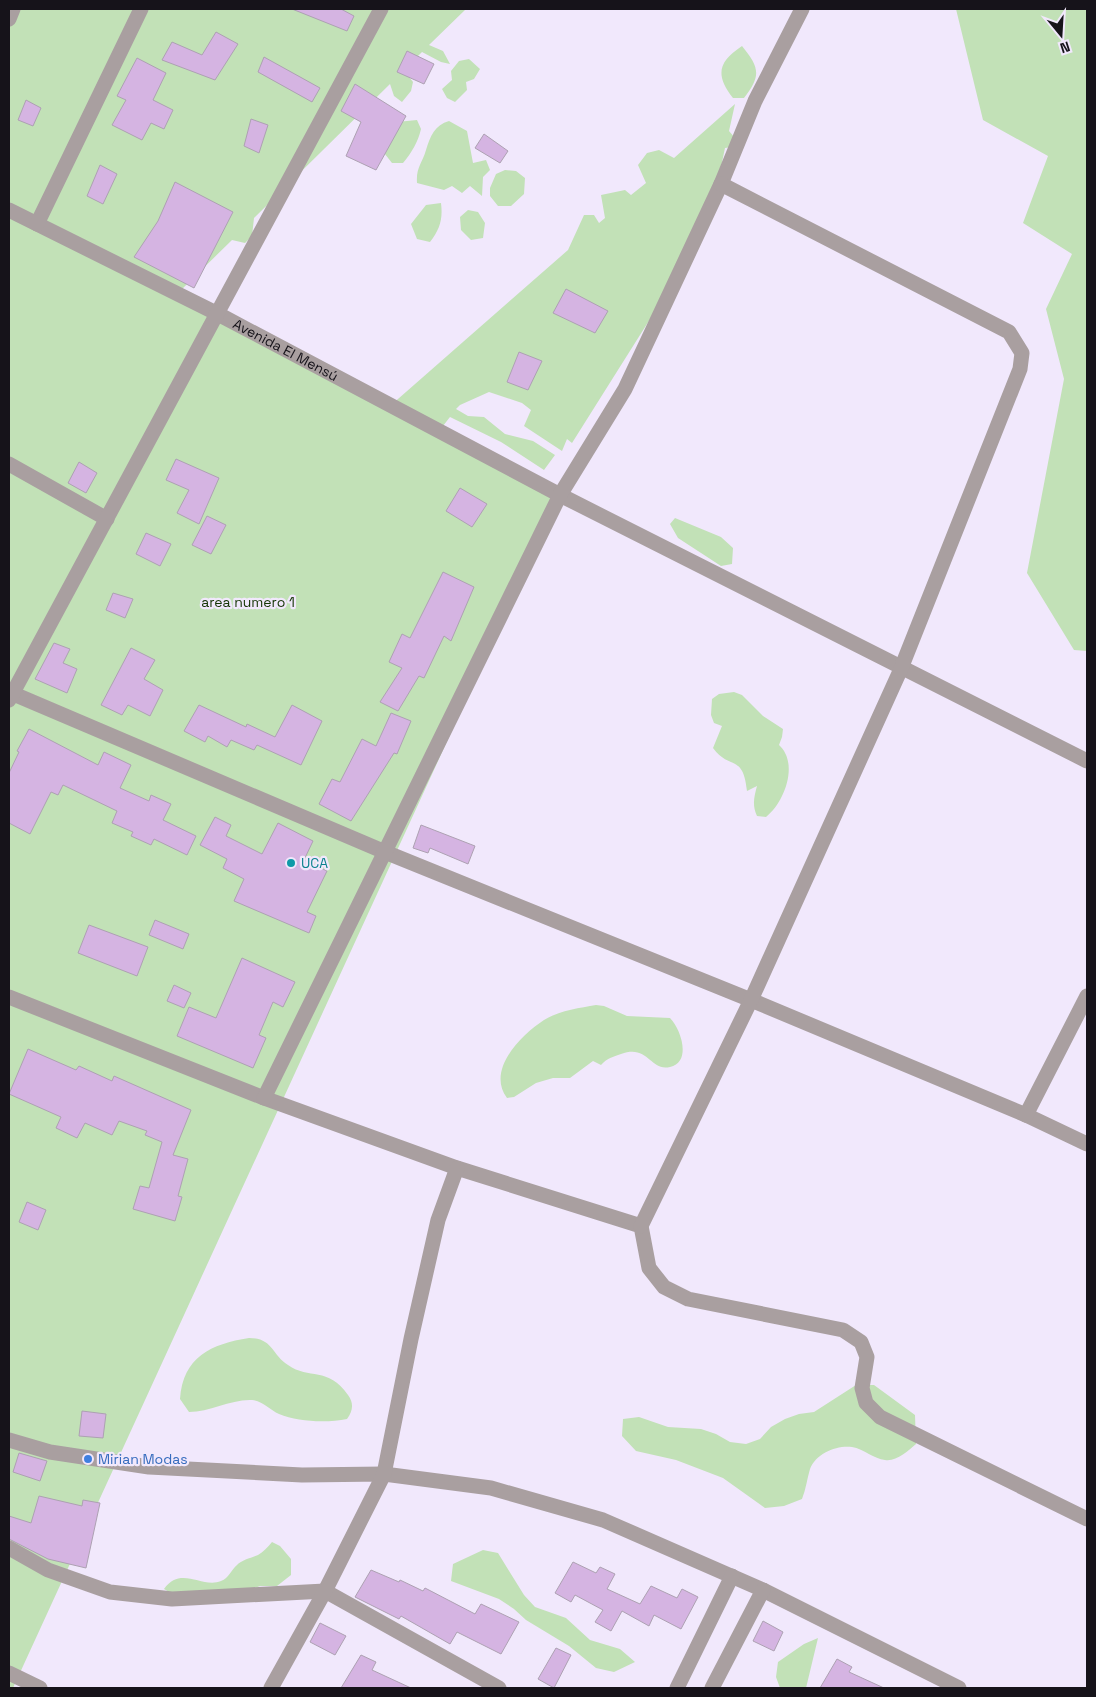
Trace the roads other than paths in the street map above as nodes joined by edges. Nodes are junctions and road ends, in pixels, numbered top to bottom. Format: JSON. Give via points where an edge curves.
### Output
{"nodes":[{"id":1,"x":14,"y":9,"type":"edge"},
{"id":2,"x":141,"y":9,"type":"edge"},
{"id":3,"x":381,"y":9,"type":"edge"},
{"id":4,"x":802,"y":9,"type":"edge"},
{"id":5,"x":9,"y":19,"type":"edge"},
{"id":6,"x":721,"y":184,"type":"junction"},
{"id":7,"x":9,"y":210,"type":"edge"},
{"id":8,"x":37,"y":224,"type":"junction"},
{"id":9,"x":218,"y":314,"type":"junction"},
{"id":10,"x":9,"y":464,"type":"edge"},
{"id":11,"x":560,"y":495,"type":"junction"},
{"id":12,"x":107,"y":519,"type":"junction"},
{"id":13,"x":902,"y":667,"type":"junction"},
{"id":14,"x":10,"y":695,"type":"edge"},
{"id":15,"x":1087,"y":761,"type":"edge"},
{"id":16,"x":385,"y":852,"type":"junction"},
{"id":17,"x":1087,"y":996,"type":"edge"},
{"id":18,"x":9,"y":997,"type":"edge"},
{"id":19,"x":751,"y":1000,"type":"junction"},
{"id":20,"x":264,"y":1098,"type":"junction"},
{"id":21,"x":1026,"y":1115,"type":"junction"},
{"id":22,"x":1087,"y":1144,"type":"edge"},
{"id":23,"x":458,"y":1168,"type":"junction"},
{"id":24,"x":641,"y":1226,"type":"junction"},
{"id":25,"x":9,"y":1440,"type":"edge"},
{"id":26,"x":384,"y":1474,"type":"junction"},
{"id":27,"x":1087,"y":1519,"type":"edge"},
{"id":28,"x":9,"y":1548,"type":"edge"},
{"id":29,"x":732,"y":1576,"type":"junction"},
{"id":30,"x":763,"y":1590,"type":"junction"},
{"id":31,"x":324,"y":1591,"type":"junction"},
{"id":32,"x":9,"y":1673,"type":"edge"},
{"id":33,"x":40,"y":1688,"type":"edge"},
{"id":34,"x":271,"y":1688,"type":"edge"},
{"id":35,"x":499,"y":1688,"type":"edge"},
{"id":36,"x":677,"y":1688,"type":"edge"},
{"id":37,"x":712,"y":1688,"type":"edge"},
{"id":38,"x":959,"y":1688,"type":"edge"}],
"edges":[{"from":1,"to":5,"type":"street"},
{"from":2,"to":8,"type":"street"},
{"from":3,"to":9,"type":"street"},
{"from":4,"to":6,"type":"street","via":[[755,101]]},
{"from":6,"to":11,"type":"street","via":[[625,389]]},
{"from":6,"to":13,"type":"street","via":[[1009,332],[1022,353],[1020,369]]},
{"from":7,"to":8,"type":"street","name":"Avenida El Mensú"},
{"from":8,"to":9,"type":"street","name":"Avenida El Mensú"},
{"from":9,"to":11,"type":"street","name":"Avenida El Mensú"},
{"from":9,"to":12,"type":"street"},
{"from":10,"to":12,"type":"street"},
{"from":11,"to":13,"type":"street","name":"Avenida El Mensú"},
{"from":11,"to":16,"type":"street"},
{"from":12,"to":14,"type":"street"},
{"from":13,"to":15,"type":"street","name":"Avenida El Mensú"},
{"from":13,"to":19,"type":"street"},
{"from":14,"to":16,"type":"street"},
{"from":16,"to":19,"type":"street"},
{"from":16,"to":20,"type":"street"},
{"from":17,"to":21,"type":"street"},
{"from":18,"to":20,"type":"street"},
{"from":19,"to":21,"type":"street"},
{"from":19,"to":24,"type":"street"},
{"from":20,"to":23,"type":"street"},
{"from":21,"to":22,"type":"street"},
{"from":23,"to":24,"type":"street"},
{"from":23,"to":26,"type":"street","via":[[438,1220]]},
{"from":24,"to":27,"type":"street","via":[[649,1268],[664,1287],[688,1300],[843,1330],[861,1342],[867,1356],[862,1388],[866,1403],[880,1417]]},
{"from":25,"to":26,"type":"street","via":[[50,1452],[149,1467],[302,1475]]},
{"from":26,"to":29,"type":"street","via":[[491,1488],[603,1520]]},
{"from":26,"to":31,"type":"street"},
{"from":28,"to":31,"type":"street","via":[[48,1570],[110,1592],[172,1598]]},
{"from":29,"to":30,"type":"street"},
{"from":29,"to":36,"type":"street"},
{"from":30,"to":37,"type":"street"},
{"from":30,"to":38,"type":"street"},
{"from":31,"to":34,"type":"street"},
{"from":31,"to":35,"type":"street"},
{"from":32,"to":33,"type":"street"}]}
